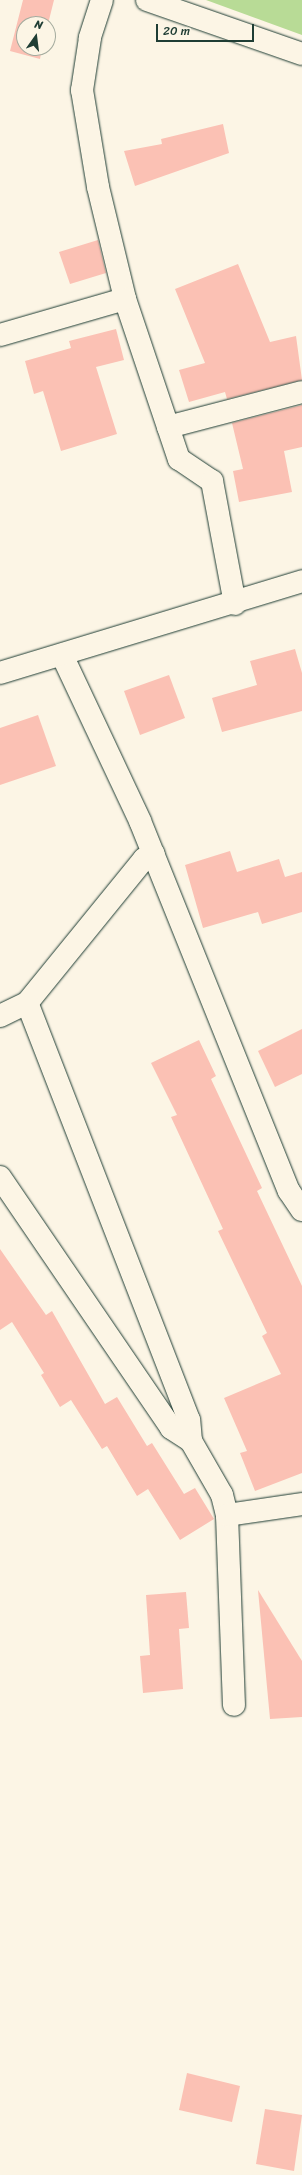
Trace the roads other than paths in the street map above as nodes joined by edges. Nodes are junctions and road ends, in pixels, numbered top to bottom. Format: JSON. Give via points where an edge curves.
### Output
{"nodes":[{"id":1,"x":102,"y":0,"type":"edge"},
{"id":2,"x":147,"y":0,"type":"edge"},
{"id":3,"x":302,"y":54,"type":"edge"},
{"id":4,"x":125,"y":299,"type":"junction"},
{"id":5,"x":0,"y":335,"type":"edge"},
{"id":6,"x":302,"y":392,"type":"edge"},
{"id":7,"x":168,"y":427,"type":"junction"},
{"id":8,"x":302,"y":581,"type":"edge"},
{"id":9,"x":235,"y":604,"type":"junction"},
{"id":10,"x":62,"y":655,"type":"junction"},
{"id":11,"x":0,"y":673,"type":"edge"},
{"id":12,"x":154,"y":854,"type":"junction"},
{"id":13,"x":27,"y":1003,"type":"junction"},
{"id":14,"x":0,"y":1016,"type":"edge"},
{"id":15,"x":0,"y":1177,"type":"edge"},
{"id":16,"x":302,"y":1210,"type":"edge"},
{"id":17,"x":191,"y":1442,"type":"junction"},
{"id":18,"x":302,"y":1504,"type":"edge"},
{"id":19,"x":227,"y":1515,"type":"junction"},
{"id":20,"x":234,"y":1705,"type":"dead end"}],
"edges":[{"from":1,"to":4,"type":"street","via":[[90,38],[82,90],[98,187]]},
{"from":2,"to":3,"type":"street"},
{"from":4,"to":5,"type":"street"},
{"from":4,"to":7,"type":"street"},
{"from":6,"to":7,"type":"street"},
{"from":7,"to":9,"type":"street","via":[[179,459],[212,481]]},
{"from":8,"to":9,"type":"street"},
{"from":9,"to":10,"type":"street"},
{"from":10,"to":11,"type":"street"},
{"from":10,"to":12,"type":"street"},
{"from":12,"to":13,"type":"street","via":[[144,859]]},
{"from":12,"to":16,"type":"street","via":[[289,1191]]},
{"from":13,"to":14,"type":"street"},
{"from":13,"to":17,"type":"street","via":[[190,1420]]},
{"from":15,"to":17,"type":"street","via":[[171,1428]]},
{"from":17,"to":19,"type":"street","via":[[222,1496]]},
{"from":18,"to":19,"type":"street"},
{"from":19,"to":20,"type":"street"}]}
